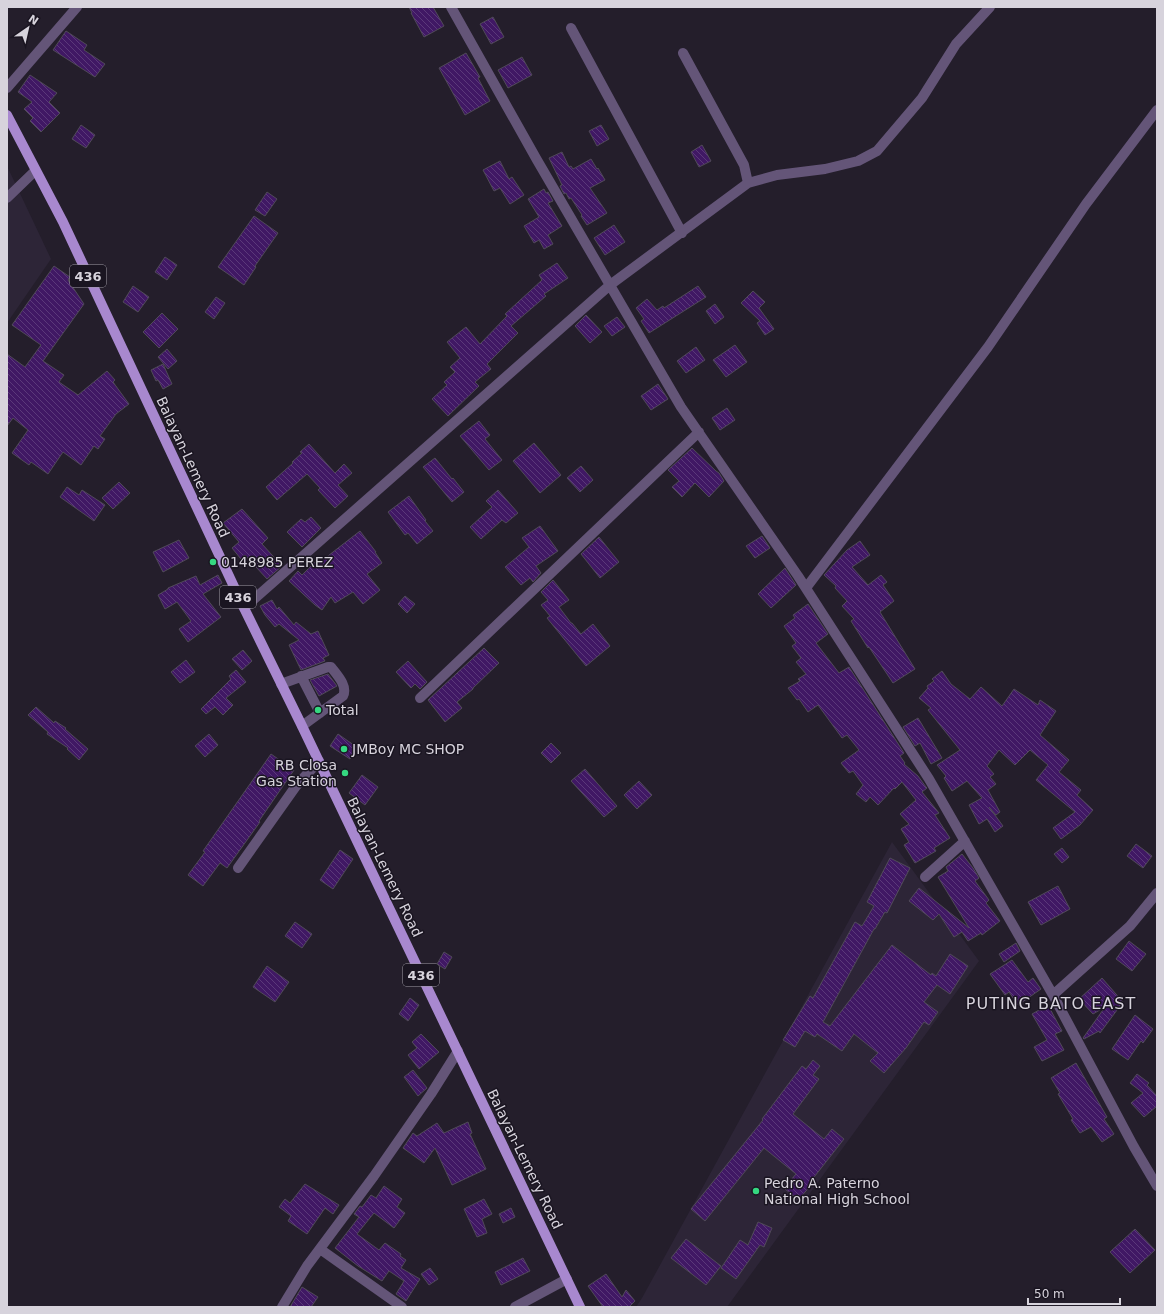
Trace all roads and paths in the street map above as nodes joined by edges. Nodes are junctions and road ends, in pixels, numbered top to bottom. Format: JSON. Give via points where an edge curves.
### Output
{"nodes":[{"id":1,"x":77,"y":7,"type":"edge"},
{"id":2,"x":451,"y":7,"type":"edge"},
{"id":3,"x":990,"y":7,"type":"edge"},
{"id":4,"x":571,"y":28,"type":"dead end"},
{"id":5,"x":683,"y":54,"type":"dead end"},
{"id":6,"x":7,"y":88,"type":"edge"},
{"id":7,"x":1157,"y":110,"type":"edge"},
{"id":8,"x":7,"y":115,"type":"edge"},
{"id":9,"x":35,"y":171,"type":"junction"},
{"id":10,"x":748,"y":183,"type":"junction"},
{"id":11,"x":7,"y":198,"type":"edge"},
{"id":12,"x":682,"y":233,"type":"junction"},
{"id":13,"x":610,"y":285,"type":"junction"},
{"id":14,"x":699,"y":432,"type":"junction"},
{"id":15,"x":806,"y":588,"type":"junction"},
{"id":16,"x":244,"y":608,"type":"junction"},
{"id":17,"x":301,"y":676,"type":"junction"},
{"id":18,"x":282,"y":684,"type":"junction"},
{"id":19,"x":420,"y":698,"type":"dead end"},
{"id":20,"x":320,"y":713,"type":"junction"},
{"id":21,"x":302,"y":726,"type":"junction"},
{"id":22,"x":319,"y":761,"type":"junction"},
{"id":23,"x":965,"y":841,"type":"junction"},
{"id":24,"x":238,"y":868,"type":"dead end"},
{"id":25,"x":925,"y":877,"type":"dead end"},
{"id":26,"x":1157,"y":893,"type":"edge"},
{"id":27,"x":1053,"y":995,"type":"junction"},
{"id":28,"x":458,"y":1051,"type":"junction"},
{"id":29,"x":1157,"y":1186,"type":"edge"},
{"id":30,"x":320,"y":1249,"type":"junction"},
{"id":31,"x":566,"y":1279,"type":"junction"},
{"id":32,"x":282,"y":1307,"type":"edge"},
{"id":33,"x":402,"y":1307,"type":"edge"},
{"id":34,"x":515,"y":1307,"type":"edge"},
{"id":35,"x":580,"y":1307,"type":"edge"}],
"edges":[{"from":1,"to":6,"type":"street"},
{"from":2,"to":13,"type":"street"},
{"from":3,"to":10,"type":"street","via":[[956,44],[922,98],[877,151],[858,161],[825,169],[777,175]]},
{"from":4,"to":12,"type":"street"},
{"from":5,"to":10,"type":"street","via":[[744,165]]},
{"from":7,"to":15,"type":"street","via":[[1086,204],[988,347]]},
{"from":8,"to":9,"type":"main road","name":"Balayan-Lemery Road","number":"436"},
{"from":9,"to":11,"type":"street"},
{"from":9,"to":16,"type":"main road","name":"Balayan-Lemery Road","number":"436","via":[[63,222]]},
{"from":10,"to":12,"type":"street"},
{"from":12,"to":13,"type":"street"},
{"from":13,"to":14,"type":"street"},
{"from":13,"to":16,"type":"street"},
{"from":14,"to":15,"type":"street"},
{"from":14,"to":19,"type":"street"},
{"from":15,"to":23,"type":"street","via":[[929,779]]},
{"from":16,"to":18,"type":"main road","name":"Balayan-Lemery Road","number":"436"},
{"from":17,"to":18,"type":"street"},
{"from":17,"to":20,"type":"street"},
{"from":17,"to":20,"type":"street","via":[[331,667],[344,686],[343,696]]},
{"from":18,"to":21,"type":"main road","name":"Balayan-Lemery Road","number":"436"},
{"from":20,"to":21,"type":"street"},
{"from":21,"to":22,"type":"main road","name":"Balayan-Lemery Road","number":"436"},
{"from":22,"to":24,"type":"street","via":[[296,786]]},
{"from":22,"to":28,"type":"main road","name":"Balayan-Lemery Road","number":"436"},
{"from":23,"to":25,"type":"street"},
{"from":23,"to":27,"type":"street"},
{"from":26,"to":27,"type":"street","via":[[1130,926]]},
{"from":27,"to":29,"type":"street"},
{"from":28,"to":30,"type":"street","via":[[374,1176]]},
{"from":28,"to":31,"type":"main road","name":"Balayan-Lemery Road","number":"436"},
{"from":30,"to":32,"type":"street"},
{"from":30,"to":33,"type":"street"},
{"from":31,"to":34,"type":"street"},
{"from":31,"to":35,"type":"main road","name":"Balayan-Lemery Road","number":"436"}]}
